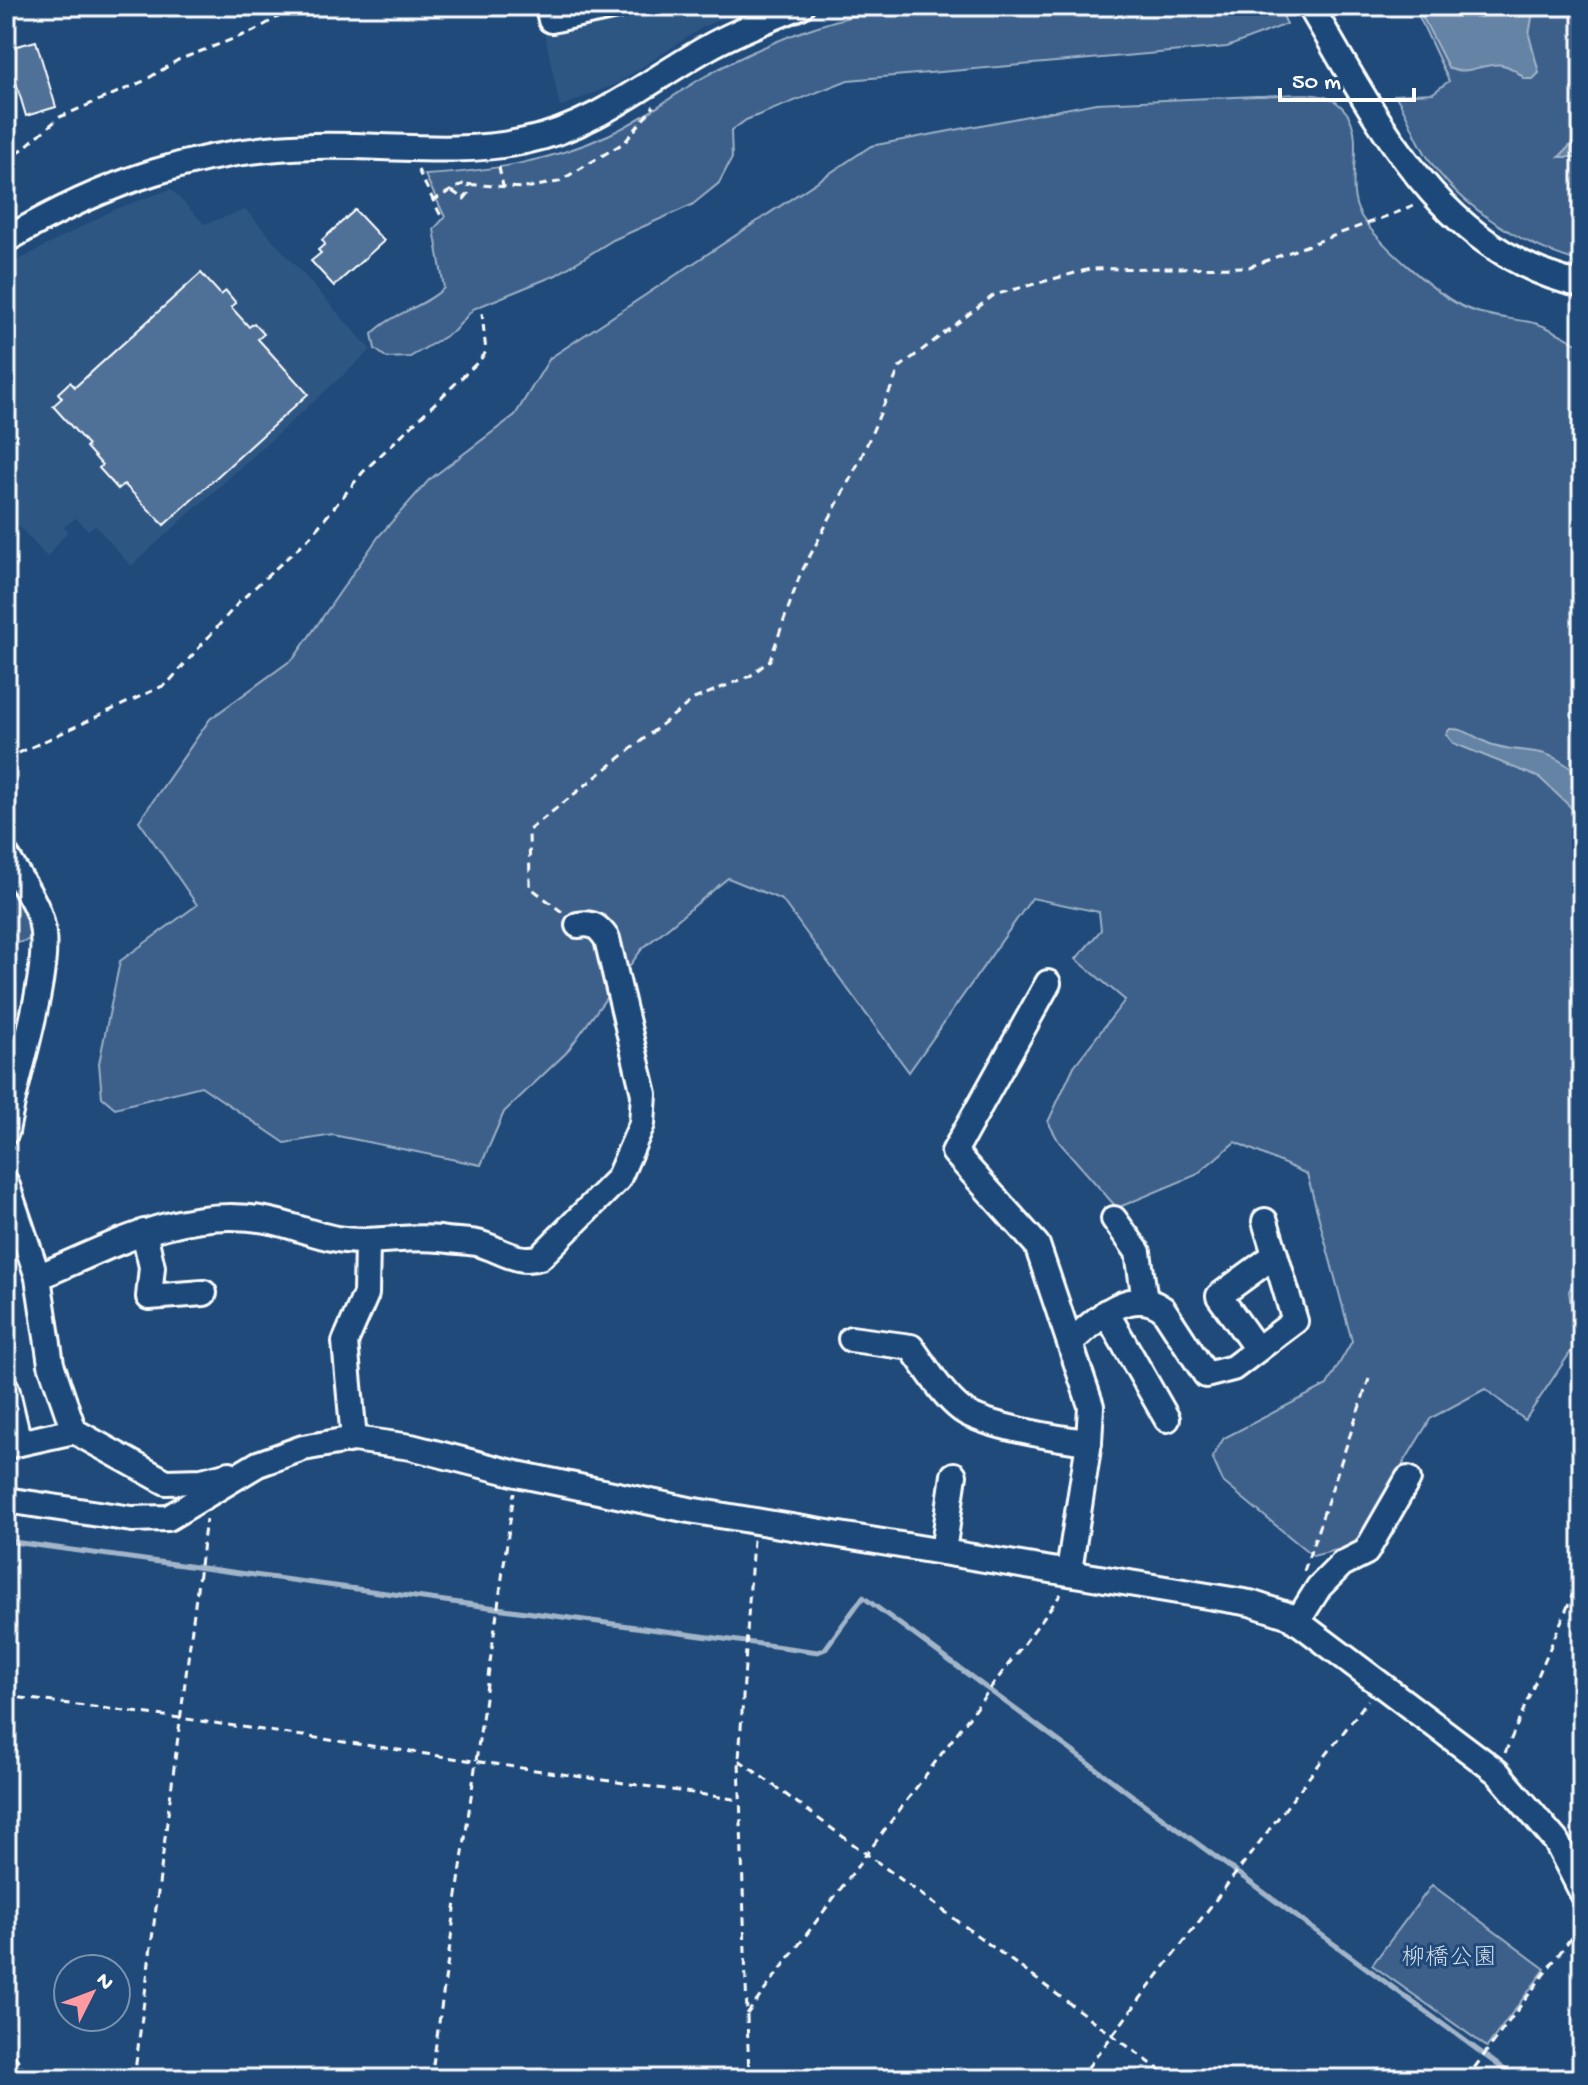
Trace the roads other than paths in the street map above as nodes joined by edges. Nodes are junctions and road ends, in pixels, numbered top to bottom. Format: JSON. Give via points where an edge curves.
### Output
{"nodes":[{"id":1,"x":548,"y":6,"type":"edge"},
{"id":2,"x":616,"y":6,"type":"edge"},
{"id":3,"x":801,"y":6,"type":"edge"},
{"id":4,"x":1310,"y":6,"type":"edge"},
{"id":5,"x":6,"y":240,"type":"edge"},
{"id":6,"x":1582,"y":285,"type":"edge"},
{"id":7,"x":6,"y":855,"type":"edge"},
{"id":8,"x":578,"y":925,"type":"road end"},
{"id":9,"x":1048,"y":983,"type":"dead end"},
{"id":10,"x":6,"y":1132,"type":"edge"},
{"id":11,"x":6,"y":1183,"type":"edge"},
{"id":12,"x":1114,"y":1219,"type":"dead end"},
{"id":13,"x":1265,"y":1221,"type":"dead end"},
{"id":14,"x":144,"y":1232,"type":"junction"},
{"id":15,"x":367,"y":1242,"type":"junction"},
{"id":16,"x":1275,"y":1255,"type":"junction"},
{"id":17,"x":38,"y":1277,"type":"junction"},
{"id":18,"x":204,"y":1293,"type":"dead end"},
{"id":19,"x":1145,"y":1301,"type":"junction"},
{"id":20,"x":1106,"y":1312,"type":"junction"},
{"id":21,"x":851,"y":1339,"type":"dead end"},
{"id":22,"x":1072,"y":1341,"type":"junction"},
{"id":23,"x":1257,"y":1349,"type":"junction"},
{"id":24,"x":6,"y":1388,"type":"edge"},
{"id":25,"x":1167,"y":1419,"type":"dead end"},
{"id":26,"x":74,"y":1431,"type":"junction"},
{"id":27,"x":354,"y":1439,"type":"junction"},
{"id":28,"x":1089,"y":1442,"type":"junction"},
{"id":29,"x":13,"y":1444,"type":"edge"},
{"id":30,"x":248,"y":1470,"type":"junction"},
{"id":31,"x":954,"y":1475,"type":"dead end"},
{"id":32,"x":1408,"y":1479,"type":"dead end"},
{"id":33,"x":6,"y":1500,"type":"edge"},
{"id":34,"x":943,"y":1552,"type":"junction"},
{"id":35,"x":1073,"y":1572,"type":"junction"},
{"id":36,"x":1297,"y":1622,"type":"junction"},
{"id":37,"x":1582,"y":1892,"type":"edge"}],
"edges":[{"from":1,"to":2,"type":"street","via":[[551,20]]},
{"from":3,"to":5,"type":"street","via":[[707,48],[598,114],[527,141],[453,150],[315,146],[243,151],[175,164],[99,189]]},
{"from":4,"to":6,"type":"street","via":[[1396,150],[1443,208],[1500,251]]},
{"from":7,"to":10,"type":"street","via":[[44,934]]},
{"from":8,"to":15,"type":"street","via":[[599,927],[607,939],[644,1094],[642,1124],[618,1179],[530,1261],[478,1244],[415,1236]]},
{"from":9,"to":22,"type":"street","via":[[954,1152],[1037,1245]]},
{"from":11,"to":17,"type":"street"},
{"from":12,"to":19,"type":"street","via":[[1138,1252]]},
{"from":13,"to":16,"type":"street"},
{"from":14,"to":15,"type":"street","via":[[179,1221],[227,1216]]},
{"from":14,"to":17,"type":"street"},
{"from":14,"to":18,"type":"street","via":[[152,1267],[149,1297]]},
{"from":15,"to":27,"type":"street","via":[[366,1294],[345,1342]]},
{"from":16,"to":23,"type":"street","via":[[1295,1321]]},
{"from":16,"to":23,"type":"street","via":[[1219,1296]]},
{"from":17,"to":26,"type":"street","via":[[51,1364]]},
{"from":19,"to":20,"type":"street"},
{"from":19,"to":23,"type":"street","via":[[1163,1309],[1206,1375],[1233,1368]]},
{"from":20,"to":22,"type":"street"},
{"from":20,"to":25,"type":"street"},
{"from":21,"to":28,"type":"street","via":[[911,1347],[959,1408],[973,1417],[1041,1436]]},
{"from":22,"to":28,"type":"street","via":[[1091,1406]]},
{"from":24,"to":29,"type":"street"},
{"from":26,"to":29,"type":"street"},
{"from":26,"to":30,"type":"street","via":[[166,1482],[202,1481]]},
{"from":27,"to":30,"type":"street","via":[[303,1448]]},
{"from":27,"to":34,"type":"street","via":[[754,1521]]},
{"from":28,"to":35,"type":"street"},
{"from":30,"to":33,"type":"street","via":[[168,1518]]},
{"from":31,"to":34,"type":"street"},
{"from":32,"to":36,"type":"street","via":[[1366,1552],[1342,1564],[1319,1587]]},
{"from":34,"to":35,"type":"street"},
{"from":35,"to":36,"type":"street","via":[[1250,1603]]},
{"from":36,"to":37,"type":"street","via":[[1497,1772],[1556,1841]]}]}
